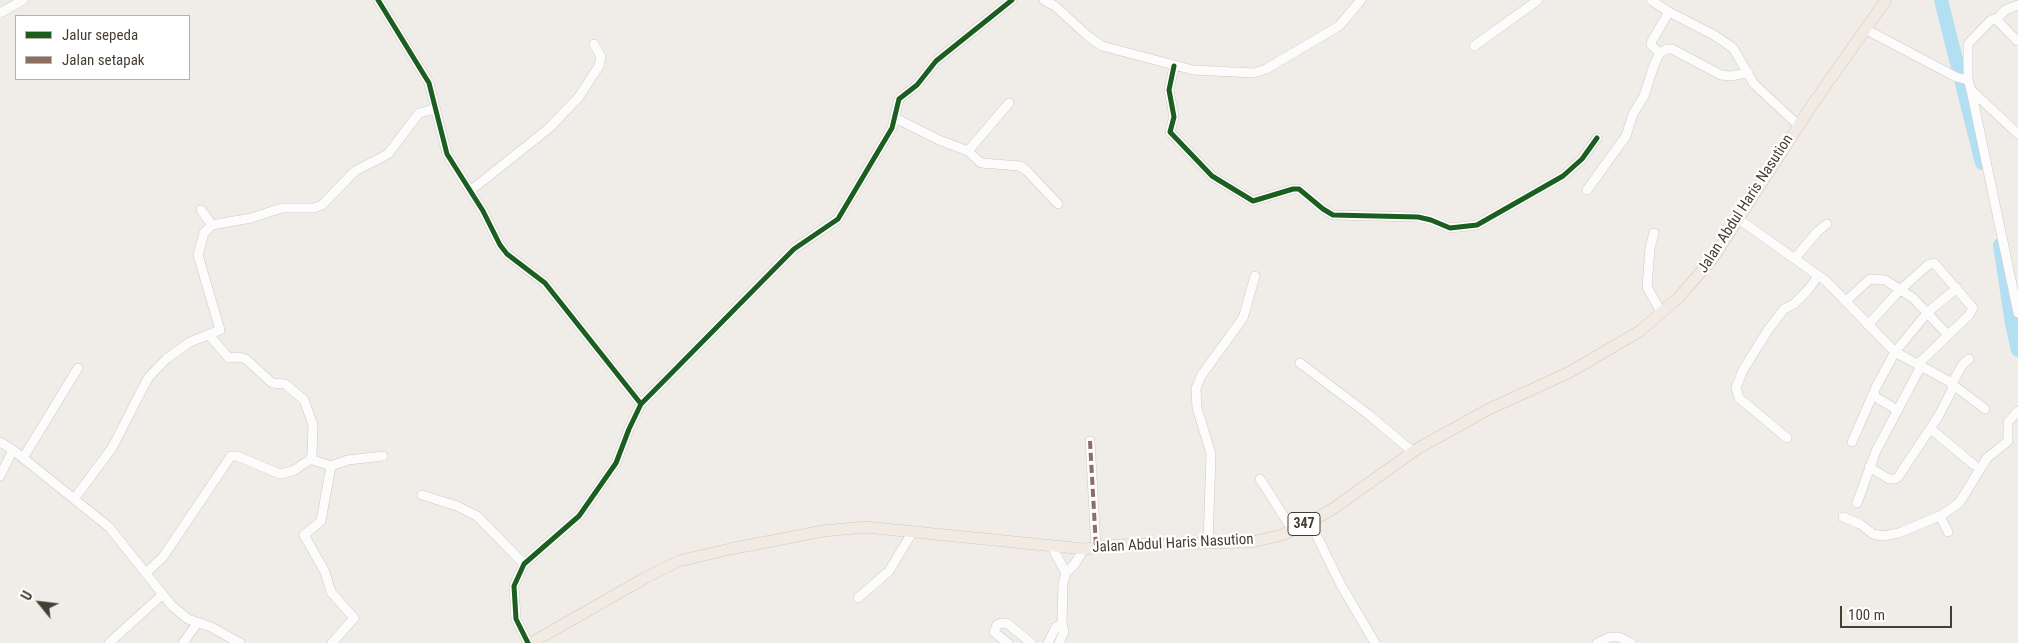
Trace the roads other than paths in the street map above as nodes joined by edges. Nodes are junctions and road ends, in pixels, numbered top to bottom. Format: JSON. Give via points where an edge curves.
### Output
{"nodes":[{"id":1,"x":23,"y":0,"type":"edge"},
{"id":2,"x":378,"y":0,"type":"edge"},
{"id":3,"x":1012,"y":0,"type":"edge"},
{"id":4,"x":1044,"y":0,"type":"edge"},
{"id":5,"x":1361,"y":0,"type":"edge"},
{"id":6,"x":1538,"y":0,"type":"edge"},
{"id":7,"x":1651,"y":0,"type":"edge"},
{"id":8,"x":1886,"y":0,"type":"edge"},
{"id":9,"x":2018,"y":4,"type":"edge"},
{"id":10,"x":1668,"y":12,"type":"junction"},
{"id":11,"x":0,"y":13,"type":"edge"},
{"id":12,"x":1996,"y":20,"type":"junction"},
{"id":13,"x":1865,"y":29,"type":"junction"},
{"id":14,"x":2017,"y":41,"type":"edge"},
{"id":15,"x":594,"y":44,"type":"dead end"},
{"id":16,"x":1474,"y":46,"type":"dead end"},
{"id":17,"x":1660,"y":53,"type":"junction"},
{"id":18,"x":1174,"y":66,"type":"junction"},
{"id":19,"x":1748,"y":73,"type":"junction"},
{"id":20,"x":1963,"y":78,"type":"junction"},
{"id":21,"x":1971,"y":90,"type":"junction"},
{"id":22,"x":1009,"y":103,"type":"dead end"},
{"id":23,"x":435,"y":109,"type":"junction"},
{"id":24,"x":895,"y":118,"type":"junction"},
{"id":25,"x":1798,"y":126,"type":"junction"},
{"id":26,"x":2018,"y":134,"type":"edge"},
{"id":27,"x":1597,"y":138,"type":"dead end"},
{"id":28,"x":968,"y":151,"type":"junction"},
{"id":29,"x":1587,"y":190,"type":"dead end"},
{"id":30,"x":470,"y":191,"type":"junction"},
{"id":31,"x":1058,"y":204,"type":"dead end"},
{"id":32,"x":202,"y":210,"type":"dead end"},
{"id":33,"x":1738,"y":218,"type":"junction"},
{"id":34,"x":1827,"y":224,"type":"dead end"},
{"id":35,"x":212,"y":225,"type":"junction"},
{"id":36,"x":1654,"y":233,"type":"dead end"},
{"id":37,"x":1795,"y":258,"type":"junction"},
{"id":38,"x":1255,"y":276,"type":"dead end"},
{"id":39,"x":1818,"y":276,"type":"junction"},
{"id":40,"x":1956,"y":288,"type":"junction"},
{"id":41,"x":1900,"y":290,"type":"junction"},
{"id":42,"x":1846,"y":301,"type":"junction"},
{"id":43,"x":1661,"y":312,"type":"junction"},
{"id":44,"x":1928,"y":312,"type":"junction"},
{"id":45,"x":2018,"y":313,"type":"edge"},
{"id":46,"x":1868,"y":325,"type":"junction"},
{"id":47,"x":208,"y":335,"type":"junction"},
{"id":48,"x":1948,"y":335,"type":"junction"},
{"id":49,"x":1895,"y":352,"type":"junction"},
{"id":50,"x":1969,"y":359,"type":"dead end"},
{"id":51,"x":1300,"y":363,"type":"dead end"},
{"id":52,"x":1920,"y":365,"type":"junction"},
{"id":53,"x":78,"y":368,"type":"dead end"},
{"id":54,"x":1952,"y":384,"type":"junction"},
{"id":55,"x":1874,"y":394,"type":"junction"},
{"id":56,"x":641,"y":404,"type":"junction"},
{"id":57,"x":1985,"y":409,"type":"dead end"},
{"id":58,"x":1897,"y":410,"type":"junction"},
{"id":59,"x":2018,"y":411,"type":"edge"},
{"id":60,"x":1931,"y":429,"type":"junction"},
{"id":61,"x":1787,"y":438,"type":"dead end"},
{"id":62,"x":1090,"y":441,"type":"dead end"},
{"id":63,"x":0,"y":442,"type":"edge"},
{"id":64,"x":1852,"y":442,"type":"dead end"},
{"id":65,"x":14,"y":450,"type":"junction"},
{"id":66,"x":1413,"y":452,"type":"junction"},
{"id":67,"x":384,"y":456,"type":"dead end"},
{"id":68,"x":23,"y":458,"type":"junction"},
{"id":69,"x":310,"y":459,"type":"junction"},
{"id":70,"x":1974,"y":465,"type":"dead end"},
{"id":71,"x":331,"y":466,"type":"junction"},
{"id":72,"x":1869,"y":467,"type":"junction"},
{"id":73,"x":0,"y":476,"type":"edge"},
{"id":74,"x":1260,"y":479,"type":"dead end"},
{"id":75,"x":422,"y":495,"type":"dead end"},
{"id":76,"x":74,"y":500,"type":"junction"},
{"id":77,"x":1857,"y":503,"type":"dead end"},
{"id":78,"x":1940,"y":516,"type":"junction"},
{"id":79,"x":1843,"y":517,"type":"dead end"},
{"id":80,"x":1310,"y":522,"type":"junction"},
{"id":81,"x":1292,"y":529,"type":"junction"},
{"id":82,"x":1948,"y":532,"type":"dead end"},
{"id":83,"x":912,"y":533,"type":"junction"},
{"id":84,"x":1208,"y":543,"type":"junction"},
{"id":85,"x":1052,"y":547,"type":"junction"},
{"id":86,"x":1096,"y":547,"type":"junction"},
{"id":87,"x":1084,"y":549,"type":"junction"},
{"id":88,"x":524,"y":564,"type":"junction"},
{"id":89,"x":146,"y":573,"type":"junction"},
{"id":90,"x":1066,"y":573,"type":"junction"},
{"id":91,"x":162,"y":595,"type":"junction"},
{"id":92,"x":858,"y":598,"type":"dead end"},
{"id":93,"x":198,"y":622,"type":"junction"},
{"id":94,"x":1062,"y":624,"type":"junction"},
{"id":95,"x":109,"y":643,"type":"edge"},
{"id":96,"x":183,"y":643,"type":"edge"},
{"id":97,"x":240,"y":643,"type":"edge"},
{"id":98,"x":332,"y":643,"type":"edge"},
{"id":99,"x":529,"y":643,"type":"edge"},
{"id":100,"x":1008,"y":643,"type":"edge"},
{"id":101,"x":1031,"y":643,"type":"edge"},
{"id":102,"x":1048,"y":643,"type":"edge"},
{"id":103,"x":1059,"y":643,"type":"edge"},
{"id":104,"x":1375,"y":643,"type":"edge"},
{"id":105,"x":1597,"y":643,"type":"edge"},
{"id":106,"x":1631,"y":643,"type":"edge"}],
"edges":[{"from":1,"to":11,"type":"street"},
{"from":2,"to":23,"type":"street","via":[[429,83]]},
{"from":3,"to":24,"type":"street","via":[[936,61],[917,85],[902,95]]},
{"from":4,"to":18,"type":"street","via":[[1098,44]]},
{"from":5,"to":18,"type":"street","via":[[1342,24],[1261,72],[1201,72]]},
{"from":6,"to":16,"type":"street"},
{"from":7,"to":10,"type":"street"},
{"from":8,"to":13,"type":"main road","name":"Jalan Abdul Haris Nasution","number":"347"},
{"from":9,"to":12,"type":"street","via":[[2005,10]]},
{"from":10,"to":17,"type":"street","via":[[1651,45]]},
{"from":10,"to":19,"type":"street","via":[[1734,48]]},
{"from":12,"to":14,"type":"street"},
{"from":12,"to":20,"type":"street","via":[[1990,21],[1968,44]]},
{"from":13,"to":20,"type":"street"},
{"from":13,"to":25,"type":"main road","name":"Jalan Abdul Haris Nasution","number":"347"},
{"from":15,"to":30,"type":"street","via":[[601,57],[599,66],[578,98],[548,129]]},
{"from":17,"to":19,"type":"street","via":[[1672,49],[1721,75]]},
{"from":17,"to":29,"type":"street","via":[[1626,136]]},
{"from":18,"to":27,"type":"street","via":[[1169,90],[1174,117],[1170,132],[1212,176],[1253,201],[1299,189],[1327,212],[1340,216],[1422,217],[1450,228],[1477,225],[1563,176],[1582,159]]},
{"from":19,"to":25,"type":"street","via":[[1754,84]]},
{"from":20,"to":21,"type":"street"},
{"from":21,"to":26,"type":"street"},
{"from":21,"to":45,"type":"street"},
{"from":22,"to":28,"type":"street"},
{"from":23,"to":30,"type":"street","via":[[447,154]]},
{"from":23,"to":35,"type":"street","via":[[419,114],[388,154],[355,171],[322,205],[282,208]]},
{"from":24,"to":28,"type":"street"},
{"from":24,"to":56,"type":"street","via":[[838,220],[794,249]]},
{"from":25,"to":33,"type":"main road","name":"Jalan Abdul Haris Nasution","number":"347"},
{"from":28,"to":31,"type":"street","via":[[980,164],[1016,165],[1027,171]]},
{"from":30,"to":56,"type":"street","via":[[503,249],[545,283]]},
{"from":32,"to":35,"type":"street"},
{"from":33,"to":37,"type":"street"},
{"from":33,"to":43,"type":"main road","name":"Jalan Abdul Haris Nasution","number":"347","via":[[1698,278]]},
{"from":34,"to":37,"type":"street"},
{"from":35,"to":47,"type":"street","via":[[204,233],[198,252],[220,327],[219,331]]},
{"from":36,"to":43,"type":"street","via":[[1647,287]]},
{"from":37,"to":39,"type":"street"},
{"from":38,"to":84,"type":"street","via":[[1243,318],[1201,376],[1196,389],[1197,408],[1211,454]]},
{"from":39,"to":42,"type":"street"},
{"from":39,"to":61,"type":"street","via":[[1808,290],[1784,309],[1768,330],[1736,388],[1739,398]]},
{"from":40,"to":41,"type":"street","via":[[1931,263]]},
{"from":40,"to":44,"type":"street"},
{"from":40,"to":48,"type":"street","via":[[1973,308]]},
{"from":41,"to":42,"type":"street","via":[[1885,280],[1874,278]]},
{"from":41,"to":44,"type":"street"},
{"from":41,"to":46,"type":"street"},
{"from":42,"to":46,"type":"street"},
{"from":43,"to":66,"type":"main road","name":"Jalan Abdul Haris Nasution","number":"347","via":[[1640,332],[1570,372],[1488,409]]},
{"from":44,"to":48,"type":"street"},
{"from":44,"to":49,"type":"street"},
{"from":46,"to":49,"type":"street"},
{"from":47,"to":69,"type":"street","via":[[229,358],[246,359],[272,383],[284,384],[304,400],[313,425]]},
{"from":47,"to":76,"type":"street","via":[[190,342],[166,359],[148,378],[112,448]]},
{"from":48,"to":52,"type":"street"},
{"from":49,"to":52,"type":"street"},
{"from":49,"to":55,"type":"street"},
{"from":50,"to":54,"type":"street"},
{"from":51,"to":66,"type":"street"},
{"from":52,"to":54,"type":"street"},
{"from":52,"to":58,"type":"street"},
{"from":53,"to":68,"type":"street"},
{"from":54,"to":57,"type":"street"},
{"from":54,"to":60,"type":"street","via":[[1952,390]]},
{"from":55,"to":58,"type":"street"},
{"from":55,"to":64,"type":"street"},
{"from":56,"to":88,"type":"street","via":[[616,463],[579,516]]},
{"from":58,"to":72,"type":"street"},
{"from":59,"to":78,"type":"street","via":[[2008,422],[2007,443],[1987,458],[1959,503]]},
{"from":60,"to":70,"type":"street"},
{"from":60,"to":72,"type":"street","via":[[1895,480]]},
{"from":62,"to":86,"type":"street"},
{"from":63,"to":65,"type":"street"},
{"from":65,"to":68,"type":"street"},
{"from":65,"to":73,"type":"street"},
{"from":66,"to":80,"type":"main road","name":"Jalan Abdul Haris Nasution","number":"347"},
{"from":67,"to":71,"type":"street","via":[[348,460]]},
{"from":68,"to":76,"type":"street"},
{"from":69,"to":71,"type":"street"},
{"from":69,"to":89,"type":"street","via":[[293,471],[280,474],[231,456],[168,550]]},
{"from":71,"to":98,"type":"street","via":[[321,521],[305,533],[304,538],[325,572],[330,592],[354,618]]},
{"from":72,"to":77,"type":"street"},
{"from":74,"to":81,"type":"street"},
{"from":75,"to":88,"type":"street","via":[[477,516]]},
{"from":76,"to":89,"type":"street","via":[[110,527]]},
{"from":78,"to":79,"type":"street","via":[[1899,534],[1883,536],[1872,534]]},
{"from":78,"to":82,"type":"street"},
{"from":80,"to":81,"type":"main road","name":"Jalan Abdul Haris Nasution","number":"347"},
{"from":80,"to":104,"type":"street","via":[[1341,585]]},
{"from":81,"to":84,"type":"main road","name":"Jalan Abdul Haris Nasution","number":"347","via":[[1282,535],[1252,542]]},
{"from":83,"to":85,"type":"main road","name":"Jalan Abdul Haris Nasution","number":"347"},
{"from":83,"to":92,"type":"street","via":[[888,571]]},
{"from":83,"to":99,"type":"main road","name":"Jalan Abdul Haris Nasution","number":"347","via":[[864,527],[823,531],[679,562]]},
{"from":84,"to":86,"type":"main road","name":"Jalan Abdul Haris Nasution","number":"347"},
{"from":85,"to":87,"type":"main road","name":"Jalan Abdul Haris Nasution","number":"347"},
{"from":85,"to":90,"type":"street"},
{"from":86,"to":87,"type":"main road","name":"Jalan Abdul Haris Nasution","number":"347"},
{"from":87,"to":90,"type":"street"},
{"from":88,"to":99,"type":"street","via":[[514,586],[514,594],[516,619]]},
{"from":89,"to":91,"type":"street"},
{"from":90,"to":94,"type":"street","via":[[1062,591]]},
{"from":91,"to":93,"type":"street","via":[[188,619]]},
{"from":91,"to":95,"type":"street"},
{"from":93,"to":96,"type":"street"},
{"from":93,"to":97,"type":"street"},
{"from":94,"to":102,"type":"street","via":[[1056,627]]},
{"from":94,"to":103,"type":"street","via":[[1064,632]]},
{"from":100,"to":101,"type":"street","via":[[994,632],[1002,622]]},
{"from":105,"to":106,"type":"street","via":[[1619,637]]}]}
